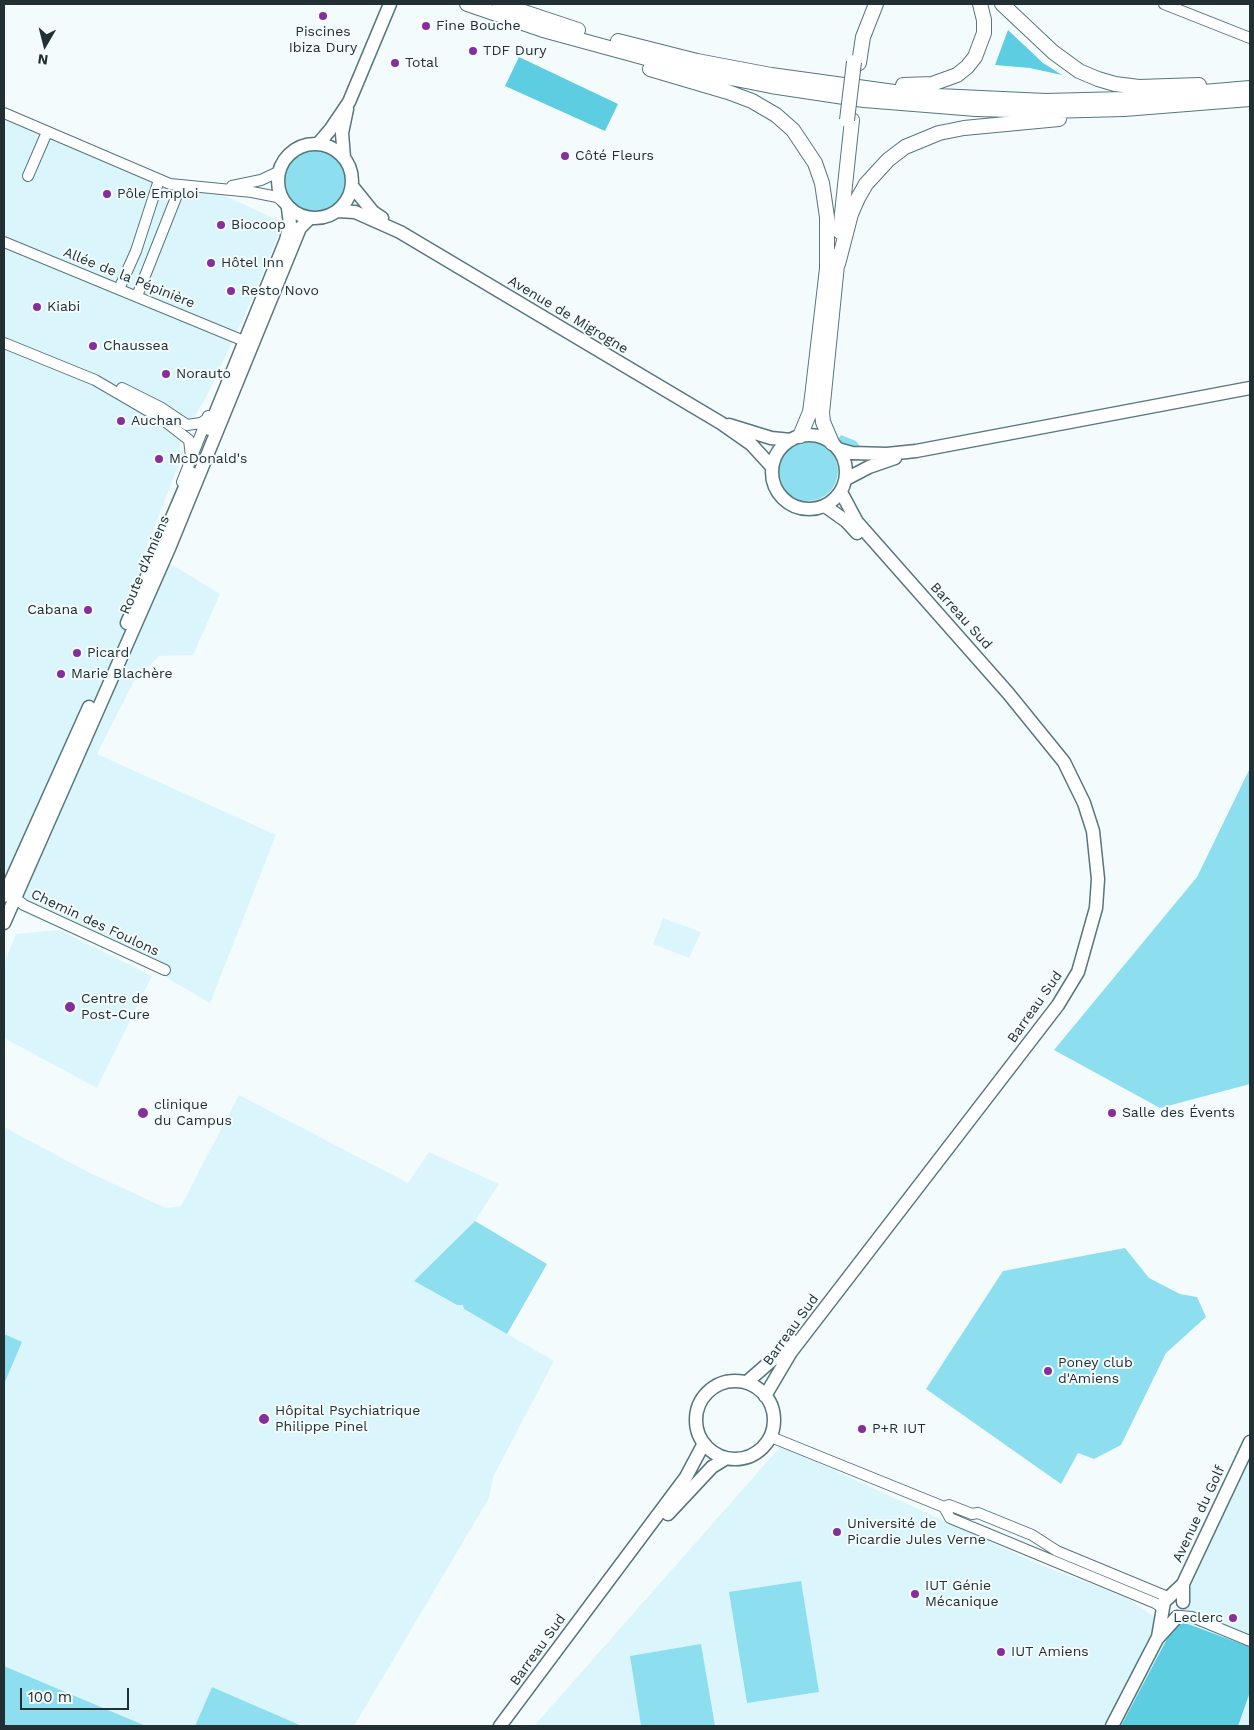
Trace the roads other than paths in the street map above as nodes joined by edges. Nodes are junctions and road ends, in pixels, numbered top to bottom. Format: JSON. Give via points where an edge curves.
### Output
{"nodes":[{"id":1,"x":390,"y":4,"type":"edge"},
{"id":2,"x":467,"y":4,"type":"edge"},
{"id":3,"x":500,"y":4,"type":"edge"},
{"id":4,"x":868,"y":4,"type":"edge"},
{"id":5,"x":876,"y":4,"type":"edge"},
{"id":6,"x":980,"y":4,"type":"edge"},
{"id":7,"x":1002,"y":4,"type":"edge"},
{"id":8,"x":1164,"y":4,"type":"edge"},
{"id":9,"x":552,"y":32,"type":"junction"},
{"id":10,"x":1250,"y":38,"type":"edge"},
{"id":11,"x":856,"y":63,"type":"junction"},
{"id":12,"x":838,"y":85,"type":"junction"},
{"id":13,"x":1250,"y":88,"type":"edge"},
{"id":14,"x":1220,"y":92,"type":"junction"},
{"id":15,"x":1250,"y":98,"type":"edge"},
{"id":16,"x":349,"y":102,"type":"junction"},
{"id":17,"x":1124,"y":109,"type":"junction"},
{"id":18,"x":4,"y":113,"type":"edge"},
{"id":19,"x":46,"y":132,"type":"junction"},
{"id":20,"x":318,"y":144,"type":"junction"},
{"id":21,"x":344,"y":158,"type":"junction"},
{"id":22,"x":278,"y":172,"type":"junction"},
{"id":23,"x":28,"y":176,"type":"dead end"},
{"id":24,"x":159,"y":180,"type":"junction"},
{"id":25,"x":181,"y":185,"type":"junction"},
{"id":26,"x":352,"y":186,"type":"junction"},
{"id":27,"x":208,"y":188,"type":"junction"},
{"id":28,"x":286,"y":205,"type":"junction"},
{"id":29,"x":337,"y":211,"type":"junction"},
{"id":30,"x":310,"y":218,"type":"junction"},
{"id":31,"x":400,"y":232,"type":"junction"},
{"id":32,"x":4,"y":242,"type":"edge"},
{"id":33,"x":832,"y":266,"type":"junction"},
{"id":34,"x":119,"y":289,"type":"junction"},
{"id":35,"x":137,"y":296,"type":"junction"},
{"id":36,"x":244,"y":341,"type":"junction"},
{"id":37,"x":4,"y":343,"type":"edge"},
{"id":38,"x":234,"y":364,"type":"junction"},
{"id":39,"x":95,"y":380,"type":"junction"},
{"id":40,"x":1250,"y":388,"type":"edge"},
{"id":41,"x":207,"y":418,"type":"junction"},
{"id":42,"x":721,"y":424,"type":"junction"},
{"id":43,"x":796,"y":438,"type":"junction"},
{"id":44,"x":835,"y":446,"type":"junction"},
{"id":45,"x":916,"y":451,"type":"junction"},
{"id":46,"x":191,"y":456,"type":"junction"},
{"id":47,"x":772,"y":467,"type":"junction"},
{"id":48,"x":846,"y":479,"type":"junction"},
{"id":49,"x":840,"y":492,"type":"junction"},
{"id":50,"x":178,"y":500,"type":"junction"},
{"id":51,"x":825,"y":506,"type":"junction"},
{"id":52,"x":7,"y":893,"type":"edge"},
{"id":53,"x":4,"y":923,"type":"edge"},
{"id":54,"x":165,"y":970,"type":"dead end"},
{"id":55,"x":747,"y":1382,"type":"junction"},
{"id":56,"x":765,"y":1396,"type":"junction"},
{"id":57,"x":771,"y":1438,"type":"junction"},
{"id":58,"x":1250,"y":1442,"type":"edge"},
{"id":59,"x":703,"y":1445,"type":"junction"},
{"id":60,"x":725,"y":1459,"type":"junction"},
{"id":61,"x":944,"y":1506,"type":"junction"},
{"id":62,"x":1183,"y":1584,"type":"junction"},
{"id":63,"x":1184,"y":1602,"type":"junction"},
{"id":64,"x":1166,"y":1603,"type":"junction"},
{"id":65,"x":1178,"y":1617,"type":"junction"},
{"id":66,"x":1250,"y":1634,"type":"edge"},
{"id":67,"x":1157,"y":1639,"type":"junction"},
{"id":68,"x":1250,"y":1641,"type":"edge"},
{"id":69,"x":500,"y":1726,"type":"edge"},
{"id":70,"x":510,"y":1726,"type":"edge"},
{"id":71,"x":1112,"y":1726,"type":"edge"}],
"edges":[{"from":1,"to":16,"type":"main road"},
{"from":2,"to":9,"type":"highway"},
{"from":3,"to":12,"type":"highway","via":[[581,31],[697,61]]},
{"from":4,"to":11,"type":"highway","via":[[858,36]]},
{"from":5,"to":11,"type":"highway"},
{"from":6,"to":12,"type":"highway","via":[[984,20],[981,45],[976,57],[957,75],[926,85]]},
{"from":7,"to":14,"type":"highway","via":[[1053,52],[1098,79],[1139,86],[1208,85]]},
{"from":8,"to":10,"type":"street"},
{"from":9,"to":17,"type":"highway","via":[[690,70],[864,100],[976,109]]},
{"from":9,"to":33,"type":"highway","via":[[584,48],[622,61],[728,92],[776,115],[806,148],[822,183]]},
{"from":11,"to":33,"type":"highway"},
{"from":12,"to":14,"type":"highway","via":[[916,94],[1046,101]]},
{"from":13,"to":14,"type":"highway"},
{"from":15,"to":17,"type":"highway"},
{"from":16,"to":20,"type":"main road"},
{"from":16,"to":21,"type":"main road","via":[[342,133]]},
{"from":17,"to":33,"type":"highway","via":[[1107,115],[964,128],[919,140],[888,160],[866,184]]},
{"from":18,"to":19,"type":"street"},
{"from":19,"to":23,"type":"street"},
{"from":19,"to":24,"type":"street"},
{"from":20,"to":21,"type":"main road","via":[[333,148]]},
{"from":20,"to":22,"type":"main road","via":[[293,150]]},
{"from":21,"to":26,"type":"main road"},
{"from":22,"to":27,"type":"street","via":[[248,183]]},
{"from":22,"to":28,"type":"main road","via":[[278,187]]},
{"from":24,"to":25,"type":"street"},
{"from":24,"to":34,"type":"street","via":[[136,251]]},
{"from":25,"to":27,"type":"street"},
{"from":25,"to":35,"type":"street"},
{"from":26,"to":29,"type":"main road","via":[[347,200]]},
{"from":26,"to":31,"type":"main road","name":"Avenue de Migrogne","via":[[373,212]]},
{"from":27,"to":28,"type":"street","via":[[260,193],[277,197]]},
{"from":28,"to":30,"type":"main road"},
{"from":28,"to":36,"type":"main road","name":"Route d'Amiens","via":[[290,224],[286,240]]},
{"from":29,"to":30,"type":"main road","via":[[324,217]]},
{"from":29,"to":31,"type":"main road","name":"Avenue de Migrogne","via":[[355,212]]},
{"from":30,"to":52,"type":"main road","name":"Route d'Amiens","via":[[300,228],[170,546]]},
{"from":31,"to":42,"type":"main road","name":"Avenue de Migrogne"},
{"from":32,"to":34,"type":"street","name":"Allée de la Pépinière"},
{"from":33,"to":43,"type":"highway","via":[[811,405]]},
{"from":33,"to":44,"type":"highway","via":[[822,413]]},
{"from":34,"to":35,"type":"street","name":"Allée de la Pépinière"},
{"from":35,"to":36,"type":"street","name":"Allée de la Pépinière"},
{"from":36,"to":38,"type":"main road","name":"Route d'Amiens"},
{"from":37,"to":39,"type":"street"},
{"from":38,"to":41,"type":"street","via":[[225,376]]},
{"from":38,"to":50,"type":"main road","name":"Route d'Amiens"},
{"from":39,"to":41,"type":"street","via":[[135,394],[187,425],[201,423]]},
{"from":39,"to":46,"type":"street","via":[[176,427],[189,440]]},
{"from":40,"to":45,"type":"main road"},
{"from":41,"to":46,"type":"street"},
{"from":42,"to":43,"type":"main road","name":"Avenue de Migrogne","via":[[771,438]]},
{"from":42,"to":47,"type":"main road","name":"Avenue de Migrogne","via":[[751,444]]},
{"from":43,"to":44,"type":"main road","via":[[813,435]]},
{"from":43,"to":47,"type":"main road","via":[[780,449]]},
{"from":44,"to":45,"type":"main road","via":[[852,453]]},
{"from":44,"to":48,"type":"main road","via":[[845,463]]},
{"from":45,"to":48,"type":"main road","via":[[869,467]]},
{"from":46,"to":50,"type":"street"},
{"from":47,"to":51,"type":"main road","via":[[777,491],[788,503],[804,509]]},
{"from":48,"to":49,"type":"main road"},
{"from":49,"to":51,"type":"main road"},
{"from":49,"to":56,"type":"main road","name":"Barreau Sud","via":[[857,522],[1008,693],[1064,762],[1084,803],[1093,831],[1098,879],[1096,908],[1086,950],[1067,992],[791,1352]]},
{"from":50,"to":52,"type":"main road","name":"Route d'Amiens"},
{"from":51,"to":55,"type":"main road","name":"Barreau Sud","via":[[846,521],[1044,743],[1067,776],[1081,808],[1091,851],[1093,893],[1080,955],[1052,1006],[800,1329],[779,1354]]},
{"from":52,"to":53,"type":"main road","name":"Route d'Amiens"},
{"from":52,"to":54,"type":"street","name":"Chemin des Foulons"},
{"from":55,"to":56,"type":"main road"},
{"from":55,"to":59,"type":"main road","via":[[717,1385],[705,1394],[698,1406],[696,1419]]},
{"from":56,"to":57,"type":"main road","via":[[774,1419]]},
{"from":57,"to":60,"type":"main road","via":[[754,1455]]},
{"from":57,"to":61,"type":"street"},
{"from":58,"to":62,"type":"main road","name":"Avenue du Golf"},
{"from":59,"to":60,"type":"main road"},
{"from":59,"to":69,"type":"main road","name":"Barreau Sud","via":[[686,1477]]},
{"from":60,"to":70,"type":"main road","name":"Barreau Sud","via":[[712,1467],[674,1506]]},
{"from":61,"to":64,"type":"street","via":[[978,1513],[1032,1535],[1058,1551]]},
{"from":61,"to":64,"type":"street","via":[[950,1518],[1155,1603]]},
{"from":62,"to":63,"type":"main road","name":"Avenue du Golf"},
{"from":62,"to":64,"type":"main road"},
{"from":63,"to":64,"type":"main road","via":[[1178,1597]]},
{"from":63,"to":65,"type":"main road","via":[[1184,1609]]},
{"from":63,"to":66,"type":"street","via":[[1194,1613]]},
{"from":64,"to":65,"type":"main road","via":[[1168,1617]]},
{"from":64,"to":67,"type":"main road"},
{"from":65,"to":67,"type":"main road"},
{"from":65,"to":68,"type":"street","via":[[1192,1617]]},
{"from":67,"to":71,"type":"main road"}]}
